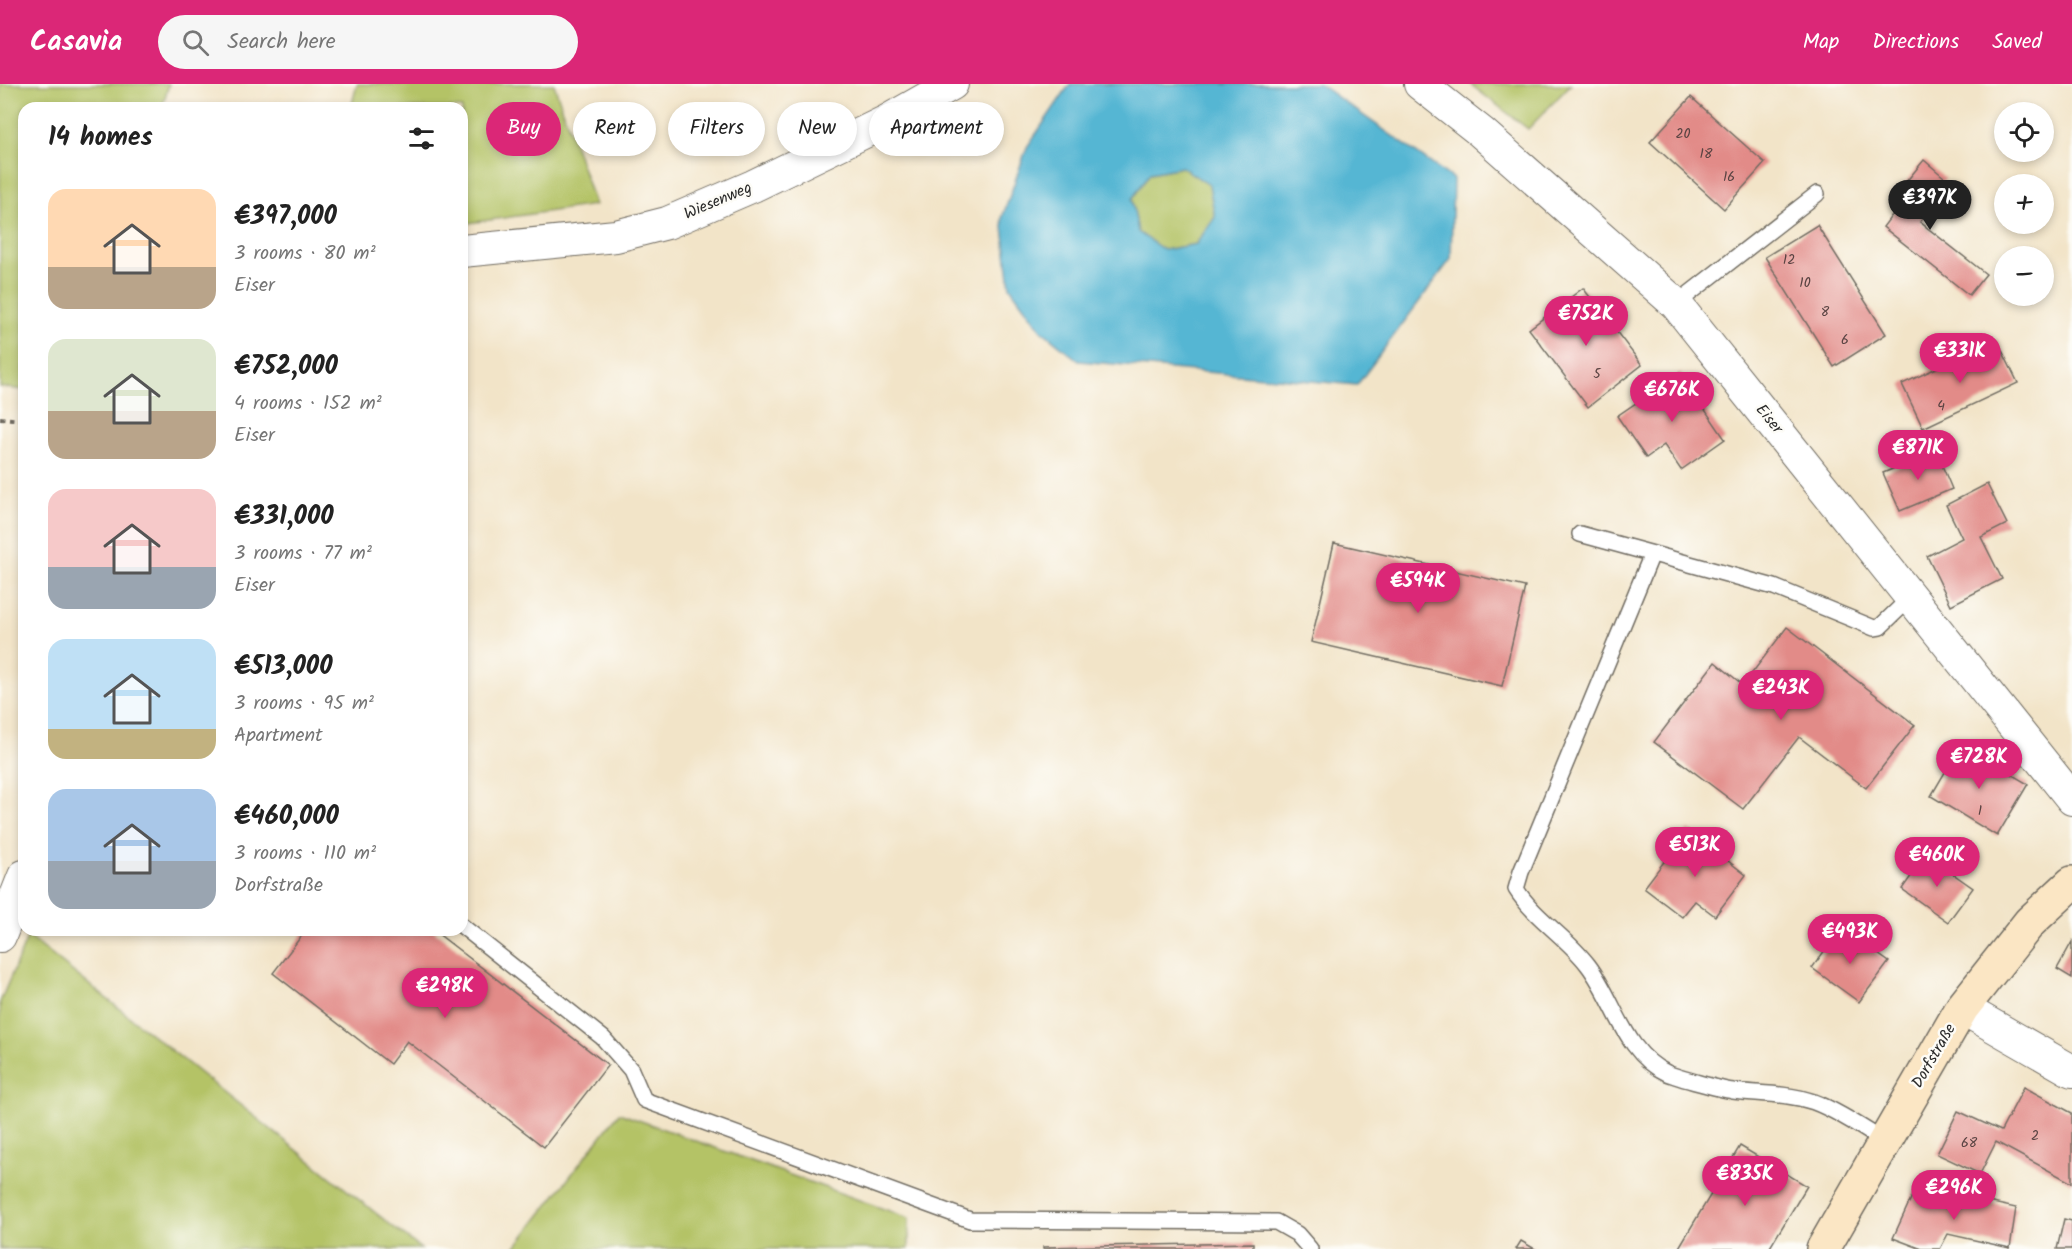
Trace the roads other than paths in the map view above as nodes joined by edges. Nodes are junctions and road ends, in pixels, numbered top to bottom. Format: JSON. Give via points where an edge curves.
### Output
{"nodes":[{"id":1,"x":952,"y":84,"type":"edge"},
{"id":2,"x":1420,"y":84,"type":"edge"},
{"id":3,"x":1817,"y":194,"type":"dead end"},
{"id":4,"x":468,"y":250,"type":"edge"},
{"id":5,"x":1676,"y":304,"type":"junction"},
{"id":6,"x":1580,"y":534,"type":"dead end"},
{"id":7,"x":1652,"y":554,"type":"junction"},
{"id":8,"x":1911,"y":597,"type":"junction"},
{"id":9,"x":2072,"y":799,"type":"edge"},
{"id":10,"x":2072,"y":883,"type":"edge"},
{"id":11,"x":18,"y":891,"type":"edge"},
{"id":12,"x":468,"y":931,"type":"edge"},
{"id":13,"x":0,"y":936,"type":"edge"},
{"id":14,"x":1962,"y":1008,"type":"junction"},
{"id":15,"x":2072,"y":1071,"type":"edge"},
{"id":16,"x":1885,"y":1142,"type":"junction"},
{"id":17,"x":1310,"y":1249,"type":"edge"},
{"id":18,"x":1823,"y":1249,"type":"edge"}],
"edges":[{"from":1,"to":4,"type":"street","name":"Wiesenweg","via":[[887,122],[667,223],[616,236]]},
{"from":2,"to":5,"type":"street","name":"Eiser"},
{"from":3,"to":5,"type":"lane"},
{"from":5,"to":8,"type":"street","name":"Eiser"},
{"from":6,"to":7,"type":"lane"},
{"from":7,"to":8,"type":"lane","via":[[1774,587],[1874,628],[1880,627]]},
{"from":7,"to":16,"type":"lane","via":[[1516,889],[1525,903],[1587,963],[1629,1038],[1644,1057],[1667,1073],[1730,1091],[1779,1094],[1814,1102]]},
{"from":8,"to":9,"type":"street","name":"Eiser"},
{"from":10,"to":14,"type":"main road","name":"Dorfstraße","via":[[2030,922]]},
{"from":11,"to":13,"type":"street"},
{"from":12,"to":17,"type":"lane","via":[[603,1038],[631,1070],[644,1100],[970,1220],[1276,1222],[1296,1234]]},
{"from":14,"to":15,"type":"street"},
{"from":14,"to":16,"type":"main road","name":"Dorfstraße"},
{"from":16,"to":18,"type":"main road","name":"Dorfstraße"}]}
